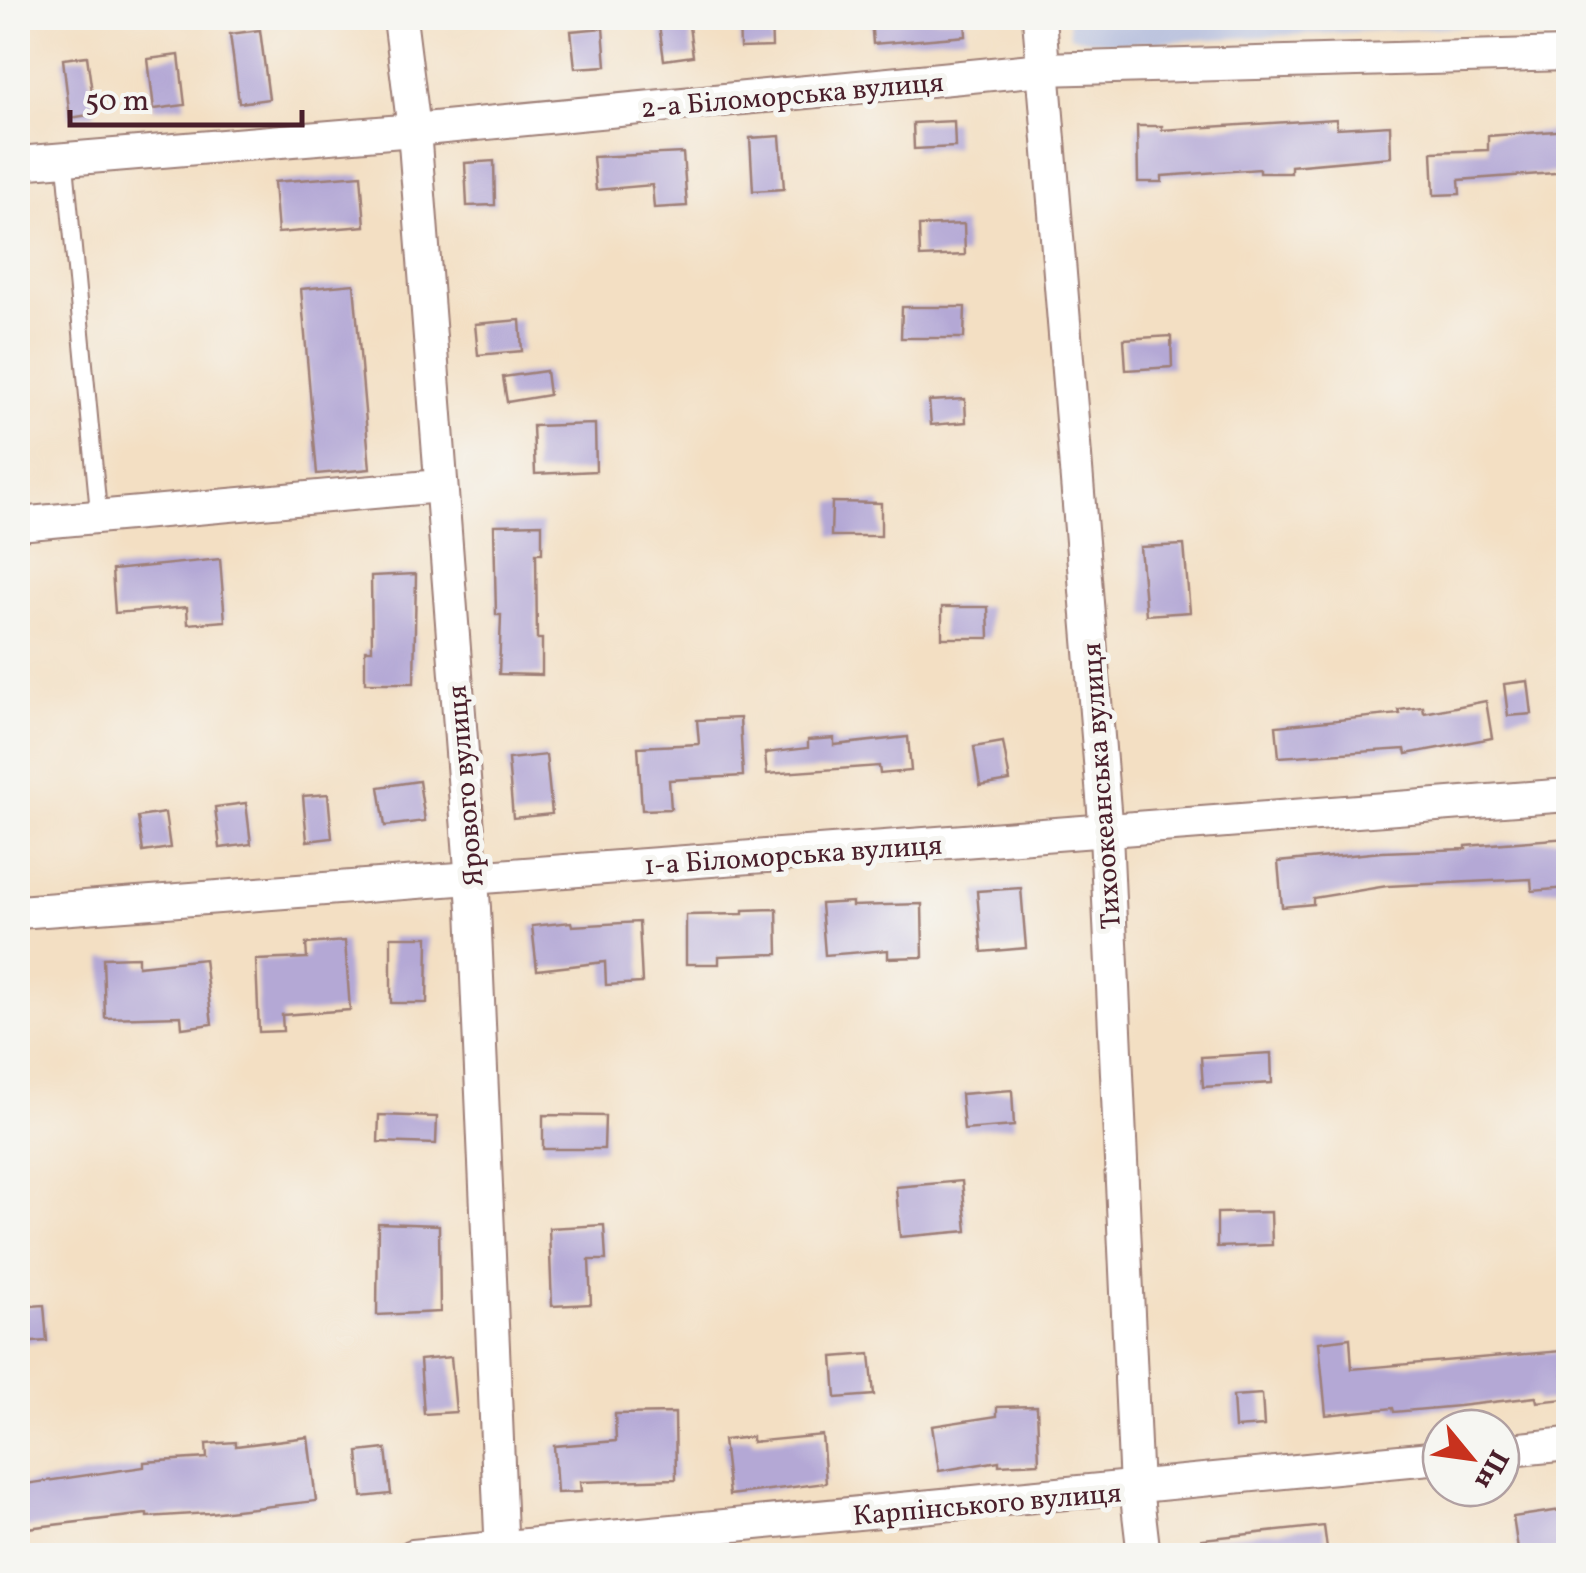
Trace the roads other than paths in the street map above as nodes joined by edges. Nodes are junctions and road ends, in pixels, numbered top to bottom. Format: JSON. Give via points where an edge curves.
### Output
{"nodes":[{"id":1,"x":400,"y":18,"type":"edge"},
{"id":2,"x":1039,"y":18,"type":"edge"},
{"id":3,"x":1568,"y":54,"type":"edge"},
{"id":4,"x":1043,"y":70,"type":"junction"},
{"id":5,"x":414,"y":130,"type":"junction"},
{"id":6,"x":65,"y":159,"type":"junction"},
{"id":7,"x":18,"y":163,"type":"edge"},
{"id":8,"x":440,"y":486,"type":"junction"},
{"id":9,"x":99,"y":517,"type":"junction"},
{"id":10,"x":18,"y":524,"type":"edge"},
{"id":11,"x":1568,"y":794,"type":"edge"},
{"id":12,"x":1106,"y":834,"type":"junction"},
{"id":13,"x":471,"y":876,"type":"junction"},
{"id":14,"x":18,"y":912,"type":"edge"},
{"id":15,"x":1568,"y":1444,"type":"edge"},
{"id":16,"x":1521,"y":1449,"type":"edge"},
{"id":17,"x":1421,"y":1459,"type":"edge"},
{"id":18,"x":1136,"y":1488,"type":"junction"},
{"id":19,"x":502,"y":1552,"type":"edge"},
{"id":20,"x":413,"y":1556,"type":"edge"},
{"id":21,"x":1144,"y":1556,"type":"edge"}],
"edges":[{"from":1,"to":5,"type":"street","name":"Ярового вулиця"},
{"from":2,"to":4,"type":"street","name":"Тихоокеанська вулиця"},
{"from":3,"to":4,"type":"street","name":"2-а Біломорська вулиця"},
{"from":4,"to":5,"type":"street","name":"2-а Біломорська вулиця"},
{"from":4,"to":12,"type":"street","name":"Тихоокеанська вулиця"},
{"from":5,"to":6,"type":"street","name":"2-а Біломорська вулиця"},
{"from":5,"to":8,"type":"street","name":"Ярового вулиця"},
{"from":6,"to":7,"type":"street","name":"2-а Біломорська вулиця"},
{"from":6,"to":9,"type":"lane"},
{"from":8,"to":9,"type":"street"},
{"from":8,"to":13,"type":"street","name":"Ярового вулиця"},
{"from":9,"to":10,"type":"street"},
{"from":11,"to":12,"type":"street","name":"1-а Біломорська вулиця"},
{"from":12,"to":13,"type":"street","name":"1-а Біломорська вулиця"},
{"from":12,"to":18,"type":"street","name":"Тихоокеанська вулиця"},
{"from":13,"to":14,"type":"street","name":"1-а Біломорська вулиця"},
{"from":13,"to":19,"type":"street","name":"Ярового вулиця"},
{"from":15,"to":16,"type":"street"},
{"from":17,"to":18,"type":"street","name":"Карпінського вулиця"},
{"from":18,"to":19,"type":"street","name":"Карпінського вулиця"},
{"from":18,"to":21,"type":"street","name":"Тихоокеанська вулиця"},
{"from":19,"to":20,"type":"street","name":"Карпінського вулиця"}]}
